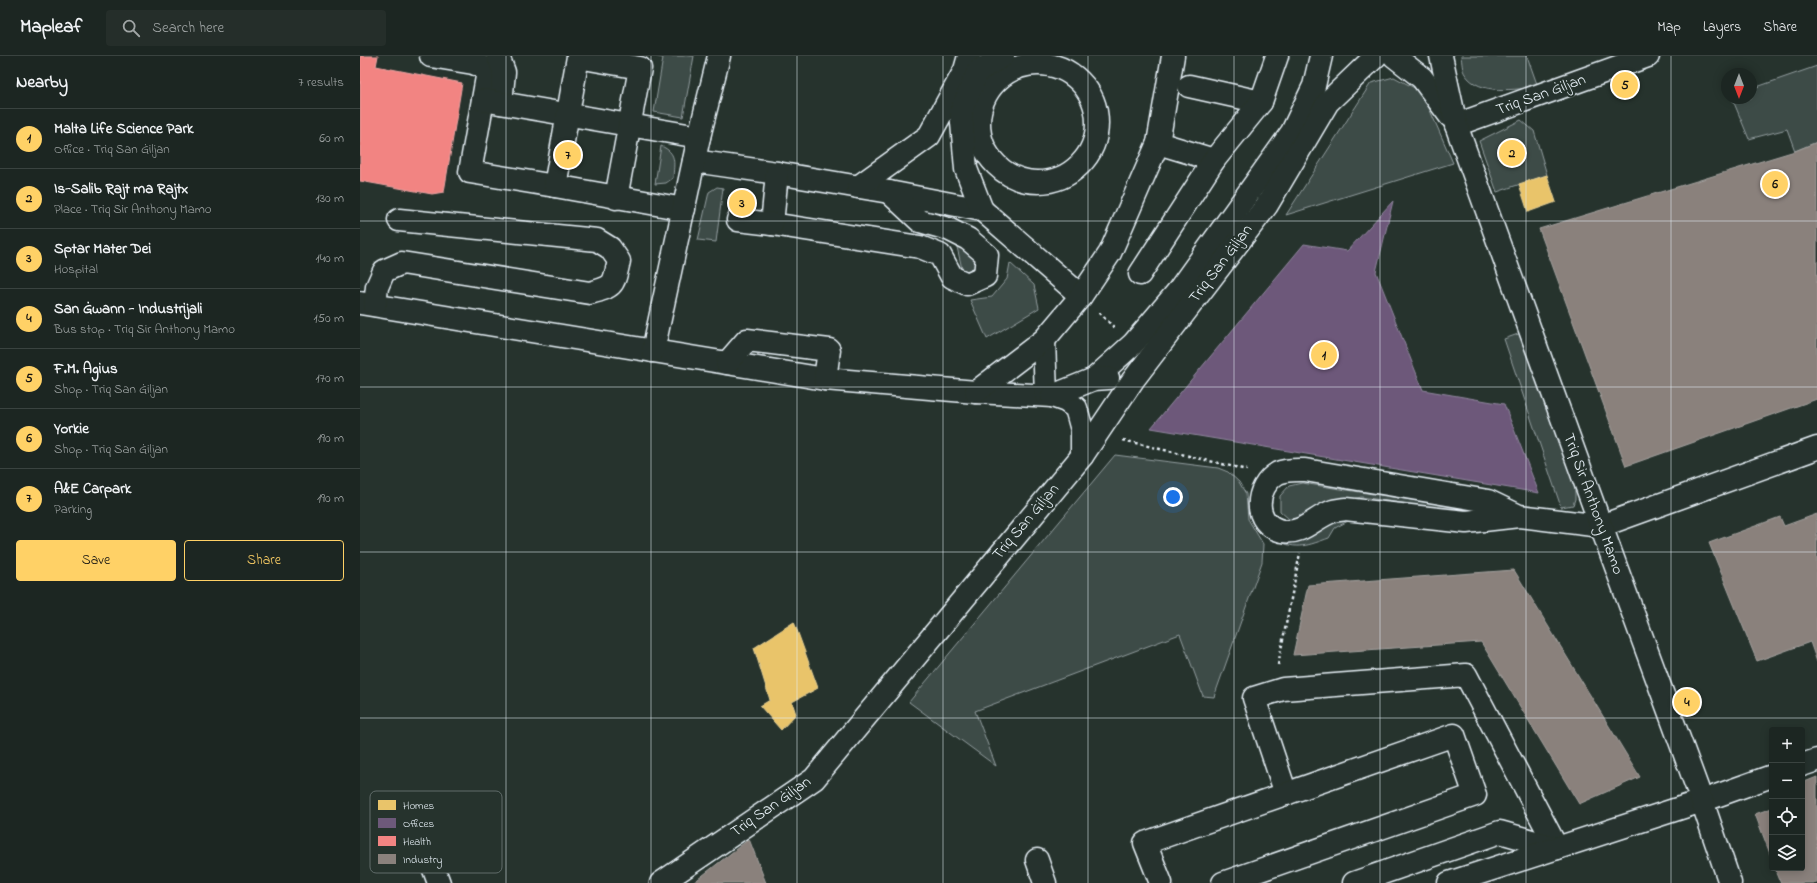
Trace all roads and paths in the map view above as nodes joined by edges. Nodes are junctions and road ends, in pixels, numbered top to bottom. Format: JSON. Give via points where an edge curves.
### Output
{"nodes":[{"id":1,"x":431,"y":56,"type":"edge"},
{"id":2,"x":498,"y":56,"type":"edge"},
{"id":3,"x":719,"y":56,"type":"edge"},
{"id":4,"x":969,"y":56,"type":"edge"},
{"id":5,"x":1003,"y":56,"type":"edge"},
{"id":6,"x":1173,"y":56,"type":"edge"},
{"id":7,"x":1277,"y":56,"type":"edge"},
{"id":8,"x":1321,"y":56,"type":"edge"},
{"id":9,"x":1335,"y":56,"type":"edge"},
{"id":10,"x":1376,"y":56,"type":"edge"},
{"id":11,"x":1394,"y":56,"type":"edge"},
{"id":12,"x":1441,"y":56,"type":"edge"},
{"id":13,"x":1648,"y":56,"type":"edge"},
{"id":14,"x":1042,"y":60,"type":"edge"},
{"id":15,"x":1619,"y":60,"type":"edge"},
{"id":16,"x":1189,"y":86,"type":"dead end"},
{"id":17,"x":492,"y":102,"type":"junction"},
{"id":18,"x":1261,"y":102,"type":"junction"},
{"id":19,"x":1328,"y":102,"type":"junction"},
{"id":20,"x":568,"y":114,"type":"junction"},
{"id":21,"x":629,"y":125,"type":"junction"},
{"id":22,"x":1456,"y":125,"type":"junction"},
{"id":23,"x":699,"y":137,"type":"junction"},
{"id":24,"x":1158,"y":143,"type":"junction"},
{"id":25,"x":1214,"y":160,"type":"junction"},
{"id":26,"x":694,"y":161,"type":"junction"},
{"id":27,"x":778,"y":172,"type":"junction"},
{"id":28,"x":555,"y":186,"type":"junction"},
{"id":29,"x":858,"y":187,"type":"junction"},
{"id":30,"x":890,"y":192,"type":"junction"},
{"id":31,"x":616,"y":198,"type":"junction"},
{"id":32,"x":684,"y":209,"type":"junction"},
{"id":33,"x":982,"y":210,"type":"junction"},
{"id":34,"x":399,"y":220,"type":"dead end"},
{"id":35,"x":738,"y":220,"type":"dead end"},
{"id":36,"x":772,"y":224,"type":"junction"},
{"id":37,"x":1140,"y":274,"type":"dead end"},
{"id":38,"x":1081,"y":296,"type":"junction"},
{"id":39,"x":367,"y":304,"type":"edge"},
{"id":40,"x":1044,"y":340,"type":"junction"},
{"id":41,"x":653,"y":351,"type":"junction"},
{"id":42,"x":727,"y":363,"type":"junction"},
{"id":43,"x":825,"y":379,"type":"junction"},
{"id":44,"x":1094,"y":379,"type":"junction"},
{"id":45,"x":1133,"y":380,"type":"junction"},
{"id":46,"x":976,"y":392,"type":"junction"},
{"id":47,"x":1049,"y":396,"type":"junction"},
{"id":48,"x":1123,"y":440,"type":"dead end"},
{"id":49,"x":1817,"y":448,"type":"edge"},
{"id":50,"x":1082,"y":456,"type":"junction"},
{"id":51,"x":1266,"y":482,"type":"junction"},
{"id":52,"x":1519,"y":516,"type":"junction"},
{"id":53,"x":1601,"y":526,"type":"junction"},
{"id":54,"x":1300,"y":530,"type":"junction"},
{"id":55,"x":1283,"y":689,"type":"junction"},
{"id":56,"x":1817,"y":760,"type":"edge"},
{"id":57,"x":1805,"y":764,"type":"edge"},
{"id":58,"x":1769,"y":777,"type":"edge"},
{"id":59,"x":1286,"y":794,"type":"junction"},
{"id":60,"x":1702,"y":801,"type":"junction"},
{"id":61,"x":1557,"y":848,"type":"junction"},
{"id":62,"x":1037,"y":860,"type":"dead end"},
{"id":63,"x":435,"y":873,"type":"edge"},
{"id":64,"x":439,"y":883,"type":"edge"},
{"id":65,"x":660,"y":883,"type":"edge"},
{"id":66,"x":1045,"y":883,"type":"edge"},
{"id":67,"x":1161,"y":883,"type":"edge"},
{"id":68,"x":1223,"y":883,"type":"edge"},
{"id":69,"x":1354,"y":883,"type":"edge"},
{"id":70,"x":1449,"y":883,"type":"edge"},
{"id":71,"x":1730,"y":883,"type":"edge"}],
"edges":[{"from":1,"to":17,"type":"street","via":[[474,63],[486,68]]},
{"from":2,"to":17,"type":"street","via":[[504,72]]},
{"from":3,"to":23,"type":"street"},
{"from":4,"to":29,"type":"street","via":[[965,70],[929,136]]},
{"from":5,"to":33,"type":"street","via":[[978,71],[961,111],[966,169]]},
{"from":6,"to":24,"type":"street"},
{"from":7,"to":18,"type":"street"},
{"from":8,"to":44,"type":"street","via":[[1314,86],[1292,132],[1178,291],[1133,344]]},
{"from":9,"to":19,"type":"street","name":"Triq San Ġiljan"},
{"from":10,"to":19,"type":"street","name":"Triq San Ġiljan"},
{"from":11,"to":22,"type":"street","name":"Triq Sir Anthony Mamo","via":[[1422,78]]},
{"from":12,"to":22,"type":"street","name":"Triq Sir Anthony Mamo"},
{"from":13,"to":15,"type":"street","name":"Triq San Ġiljan"},
{"from":14,"to":14,"type":"street","via":[[1080,81],[1092,98],[1097,116],[1096,136],[1089,155],[1075,170],[1058,179],[1038,183],[1018,179],[1001,170],[989,156],[980,139],[979,120],[983,101],[998,80],[1007,72]]},
{"from":15,"to":22,"type":"street","name":"Triq San Ġiljan"},
{"from":16,"to":18,"type":"street"},
{"from":17,"to":20,"type":"street"},
{"from":17,"to":28,"type":"street","via":[[470,172]]},
{"from":18,"to":25,"type":"street"},
{"from":19,"to":45,"type":"street","name":"Triq San Ġiljan","via":[[1267,205]]},
{"from":20,"to":21,"type":"street"},
{"from":20,"to":21,"type":"street","via":[[578,57],[640,68]]},
{"from":20,"to":28,"type":"street"},
{"from":21,"to":23,"type":"street"},
{"from":21,"to":31,"type":"street"},
{"from":22,"to":53,"type":"street","name":"Triq Sir Anthony Mamo"},
{"from":23,"to":26,"type":"street"},
{"from":24,"to":25,"type":"street"},
{"from":24,"to":38,"type":"street","via":[[1110,253]]},
{"from":25,"to":37,"type":"street"},
{"from":26,"to":27,"type":"street"},
{"from":26,"to":32,"type":"street"},
{"from":27,"to":29,"type":"street"},
{"from":27,"to":36,"type":"street"},
{"from":28,"to":31,"type":"street"},
{"from":29,"to":30,"type":"street"},
{"from":30,"to":33,"type":"street"},
{"from":30,"to":36,"type":"street","via":[[920,221],[948,229],[968,239],[987,255],[985,276],[967,284],[952,277],[940,255],[920,247]]},
{"from":31,"to":32,"type":"street"},
{"from":32,"to":41,"type":"street"},
{"from":33,"to":38,"type":"street"},
{"from":34,"to":39,"type":"street","via":[[597,240],[610,248],[619,261],[615,281],[609,288],[590,293],[402,263],[384,271]]},
{"from":35,"to":36,"type":"street"},
{"from":38,"to":40,"type":"street"},
{"from":39,"to":41,"type":"street"},
{"from":40,"to":46,"type":"street"},
{"from":40,"to":47,"type":"street"},
{"from":41,"to":42,"type":"street"},
{"from":42,"to":43,"type":"street"},
{"from":42,"to":43,"type":"street","via":[[747,340],[829,350]]},
{"from":43,"to":46,"type":"street"},
{"from":44,"to":45,"type":"street"},
{"from":44,"to":47,"type":"street"},
{"from":45,"to":50,"type":"street","name":"Triq San Ġiljan"},
{"from":46,"to":47,"type":"street"},
{"from":47,"to":50,"type":"street","via":[[1066,400],[1076,408],[1082,430]]},
{"from":48,"to":51,"type":"path","via":[[1242,468]]},
{"from":49,"to":53,"type":"street"},
{"from":50,"to":65,"type":"street","name":"Triq San Ġiljan","via":[[814,779]]},
{"from":51,"to":52,"type":"street","via":[[1279,473],[1305,470],[1488,501]]},
{"from":51,"to":54,"type":"street","via":[[1260,496],[1260,511],[1268,524],[1283,531]]},
{"from":52,"to":53,"type":"street"},
{"from":52,"to":54,"type":"street","via":[[1466,522],[1345,509],[1332,511]]},
{"from":53,"to":60,"type":"street","name":"Triq Sir Anthony Mamo"},
{"from":54,"to":55,"type":"path","via":[[1298,566],[1278,667],[1278,677]]},
{"from":55,"to":59,"type":"street","via":[[1254,698]]},
{"from":55,"to":61,"type":"street","via":[[1466,675]]},
{"from":56,"to":57,"type":"street"},
{"from":58,"to":60,"type":"street"},
{"from":59,"to":67,"type":"street","via":[[1145,843]]},
{"from":59,"to":68,"type":"street","via":[[1454,736],[1475,795]]},
{"from":60,"to":61,"type":"street"},
{"from":60,"to":71,"type":"street","name":"Triq Sir Anthony Mamo"},
{"from":61,"to":69,"type":"street","via":[[1500,832]]},
{"from":61,"to":70,"type":"street"},
{"from":62,"to":66,"type":"street"},
{"from":63,"to":64,"type":"street"}]}
